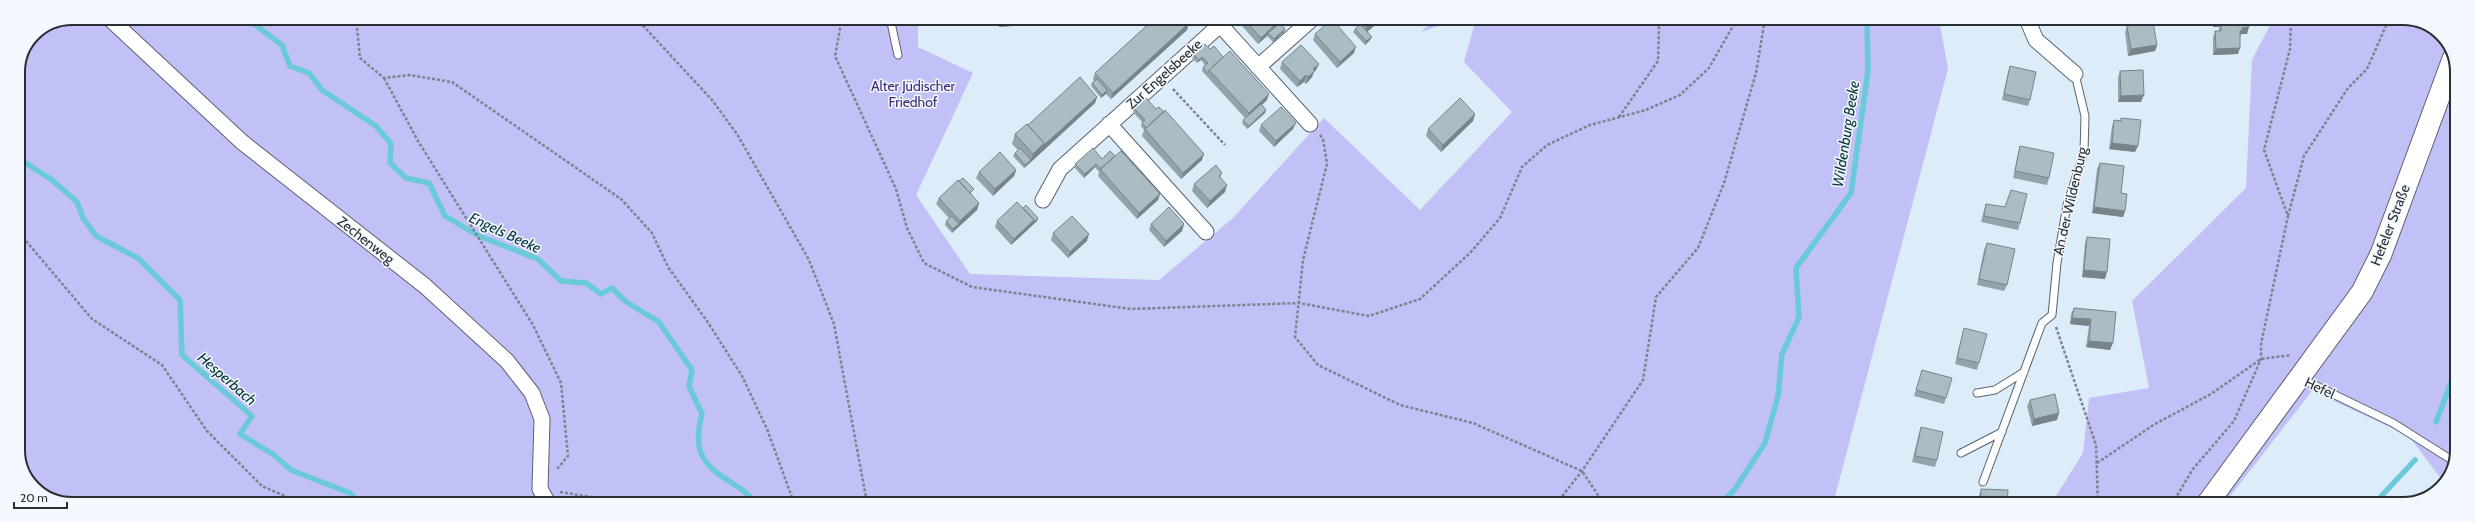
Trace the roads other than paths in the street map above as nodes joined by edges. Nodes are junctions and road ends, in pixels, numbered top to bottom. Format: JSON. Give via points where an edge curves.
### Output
{"nodes":[{"id":1,"x":117,"y":25,"type":"edge"},
{"id":2,"x":892,"y":25,"type":"edge"},
{"id":3,"x":1214,"y":25,"type":"edge"},
{"id":4,"x":1220,"y":25,"type":"edge"},
{"id":5,"x":1304,"y":25,"type":"edge"},
{"id":6,"x":2030,"y":25,"type":"edge"},
{"id":7,"x":898,"y":55,"type":"dead end"},
{"id":8,"x":1258,"y":67,"type":"junction"},
{"id":9,"x":2450,"y":68,"type":"edge"},
{"id":10,"x":2075,"y":74,"type":"joint"},
{"id":11,"x":1109,"y":124,"type":"junction"},
{"id":12,"x":1310,"y":124,"type":"road end"},
{"id":13,"x":1043,"y":200,"type":"dead end"},
{"id":14,"x":1206,"y":232,"type":"dead end"},
{"id":15,"x":2024,"y":372,"type":"junction"},
{"id":16,"x":2300,"y":378,"type":"junction"},
{"id":17,"x":1977,"y":393,"type":"dead end"},
{"id":18,"x":2002,"y":432,"type":"junction"},
{"id":19,"x":1962,"y":453,"type":"dead end"},
{"id":20,"x":2449,"y":458,"type":"edge"},
{"id":21,"x":1983,"y":482,"type":"dead end"},
{"id":22,"x":545,"y":497,"type":"edge"},
{"id":23,"x":2212,"y":497,"type":"edge"}],
"edges":[{"from":1,"to":22,"type":"street","name":"Zechenweg","via":[[242,142],[425,286],[507,361],[532,393],[542,419],[540,489]]},
{"from":2,"to":7,"type":"lane"},
{"from":3,"to":11,"type":"street","name":"Zur Engelsbeeke","via":[[1162,77]]},
{"from":4,"to":8,"type":"street","name":"Zur Engelsbeeke"},
{"from":5,"to":8,"type":"street"},
{"from":6,"to":10,"type":"street","name":"An der Wildenburg","via":[[2036,40]]},
{"from":8,"to":12,"type":"street","name":"Zur Engelsbeeke"},
{"from":9,"to":16,"type":"main road","name":"Hefeler Straße","via":[[2380,254],[2362,292]]},
{"from":10,"to":15,"type":"lane","name":"An der Wildenburg","via":[[2085,116],[2084,152],[2067,205],[2057,263],[2052,316],[2042,323]]},
{"from":11,"to":13,"type":"street","name":"Zur Engelsbeeke","via":[[1060,169]]},
{"from":11,"to":14,"type":"street"},
{"from":15,"to":17,"type":"lane","via":[[1995,390]]},
{"from":15,"to":18,"type":"lane"},
{"from":16,"to":20,"type":"lane","name":"Hefel","via":[[2393,423]]},
{"from":16,"to":23,"type":"main road","name":"Hefel"},
{"from":18,"to":19,"type":"lane"},
{"from":18,"to":21,"type":"lane"}]}
